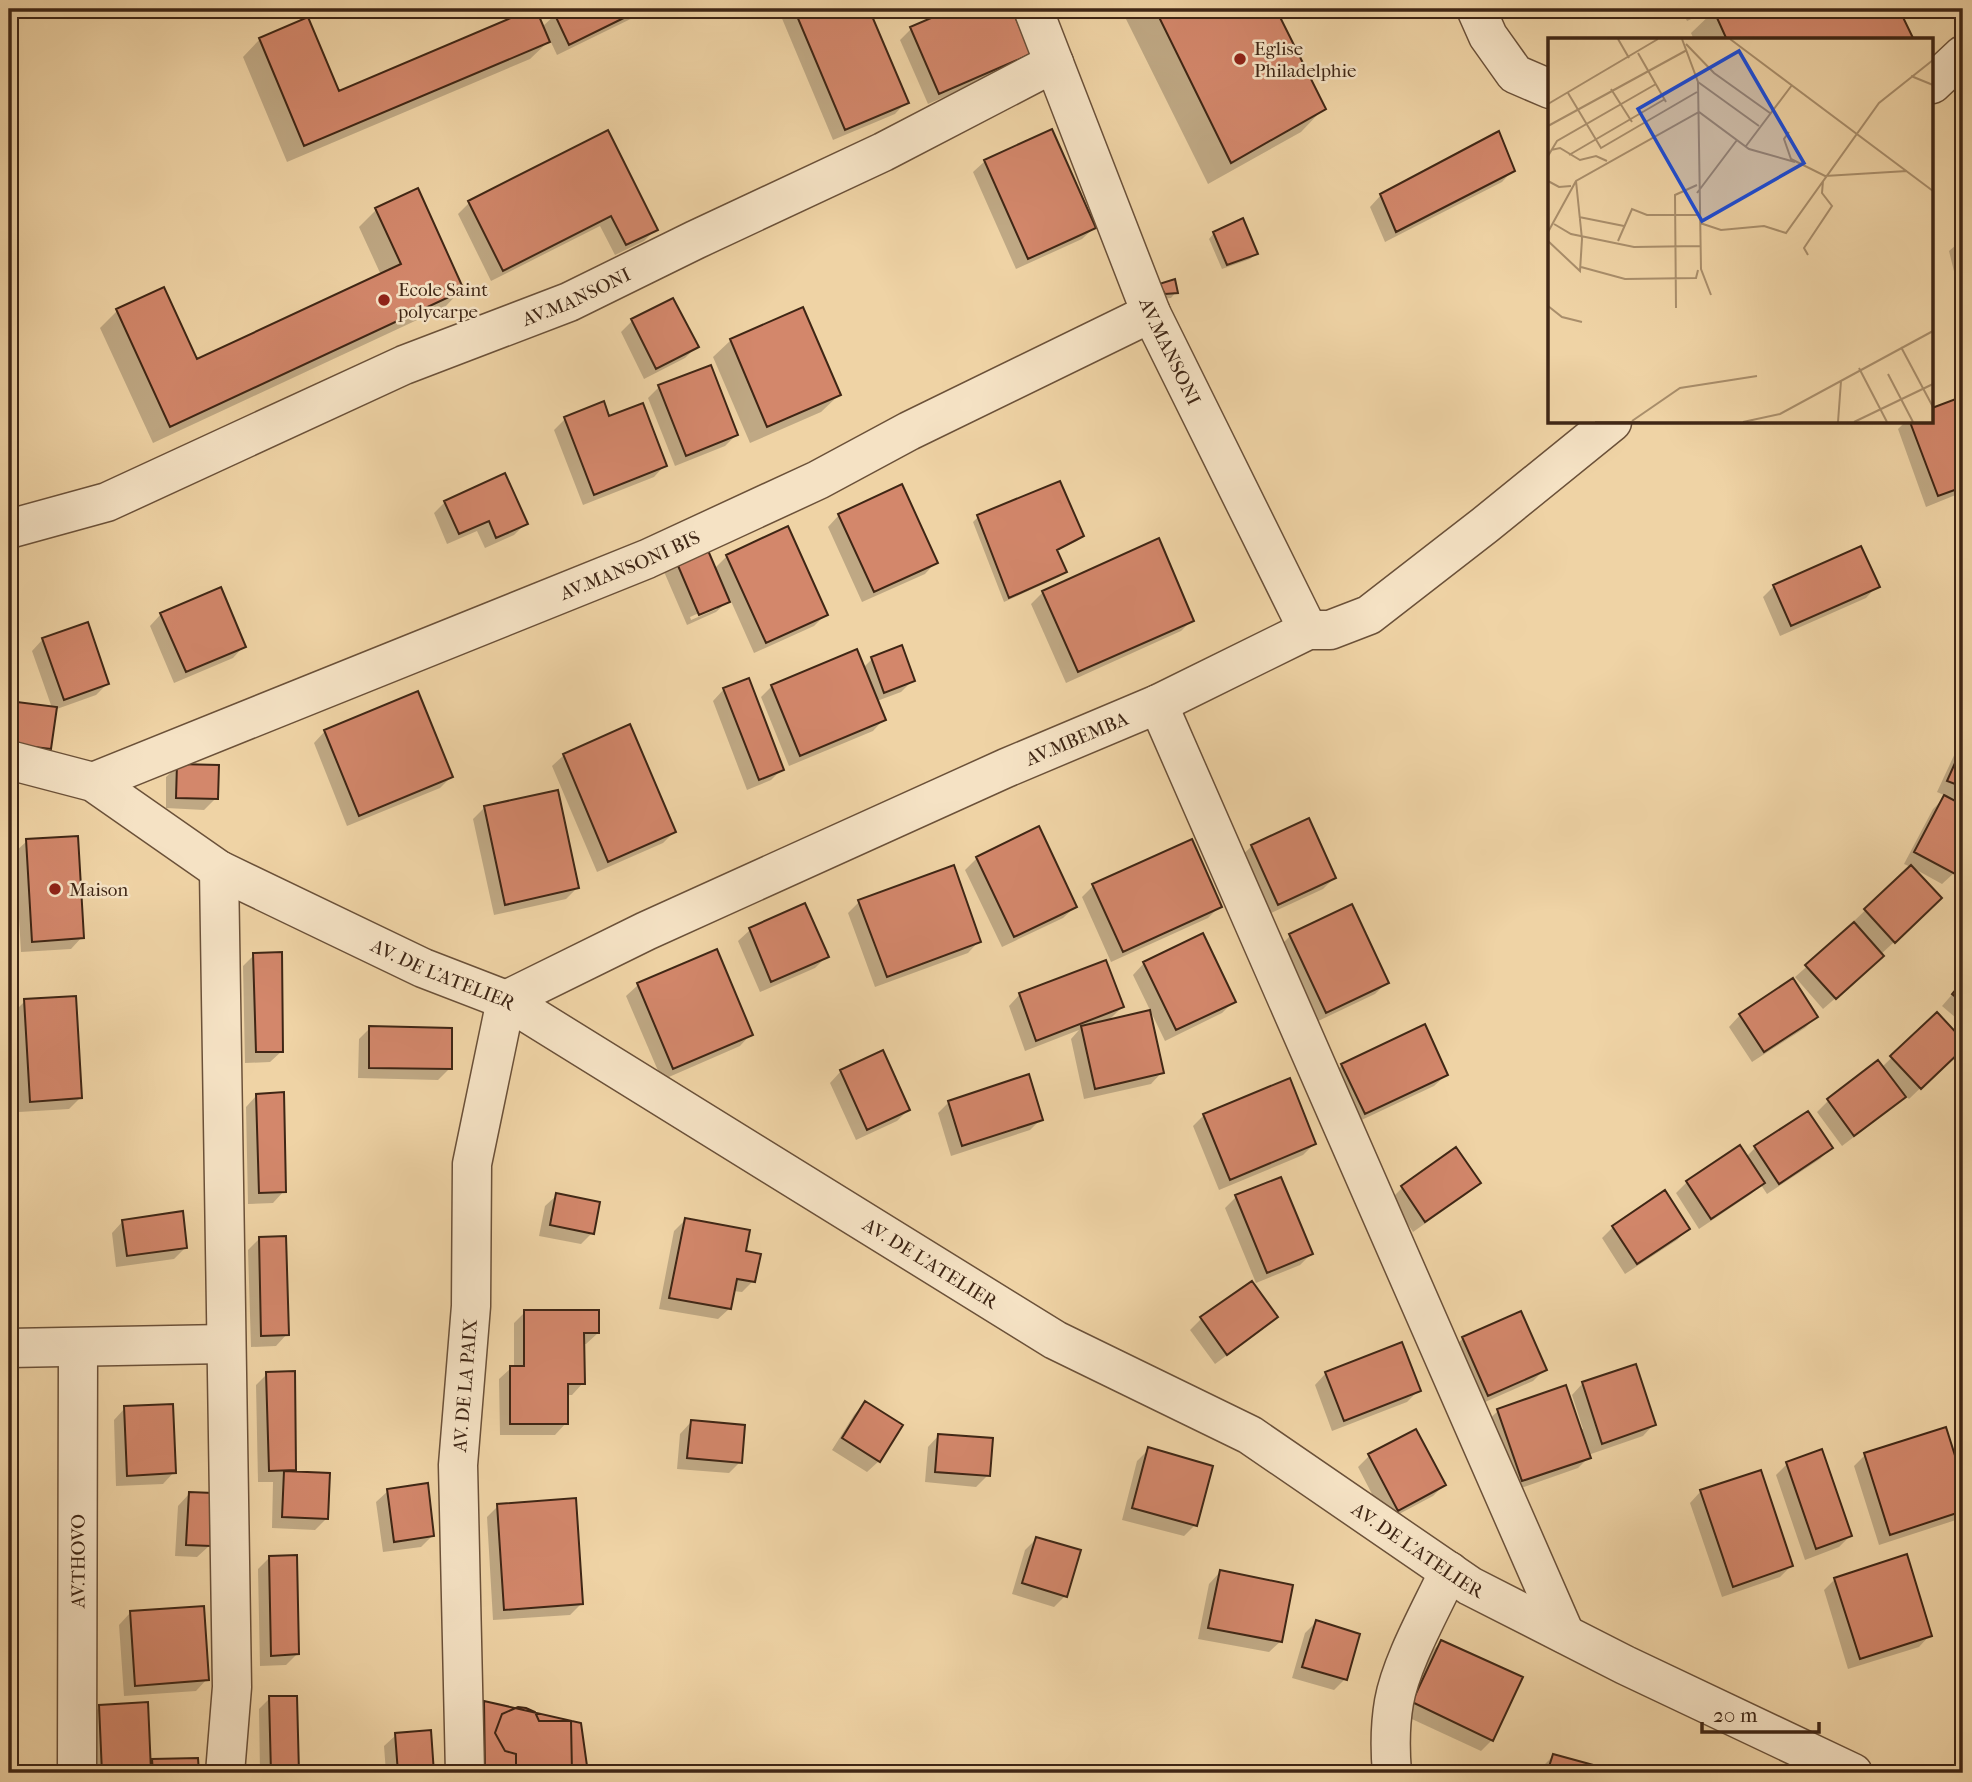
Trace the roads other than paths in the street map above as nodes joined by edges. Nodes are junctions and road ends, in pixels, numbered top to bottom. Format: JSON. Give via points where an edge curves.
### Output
{"nodes":[{"id":1,"x":1033,"y":9,"type":"edge"},
{"id":2,"x":1476,"y":9,"type":"edge"},
{"id":3,"x":1963,"y":55,"type":"edge"},
{"id":4,"x":1054,"y":63,"type":"junction"},
{"id":5,"x":1934,"y":83,"type":"edge"},
{"id":6,"x":1548,"y":88,"type":"edge"},
{"id":7,"x":1151,"y":313,"type":"junction"},
{"id":8,"x":1610,"y":424,"type":"edge"},
{"id":9,"x":9,"y":529,"type":"edge"},
{"id":10,"x":1308,"y":630,"type":"junction"},
{"id":11,"x":1158,"y":704,"type":"junction"},
{"id":12,"x":9,"y":760,"type":"edge"},
{"id":13,"x":93,"y":782,"type":"junction"},
{"id":14,"x":219,"y":870,"type":"junction"},
{"id":15,"x":506,"y":1000,"type":"junction"},
{"id":16,"x":225,"y":1344,"type":"junction"},
{"id":17,"x":9,"y":1348,"type":"edge"},
{"id":18,"x":78,"y":1348,"type":"junction"},
{"id":19,"x":1449,"y":1572,"type":"junction"},
{"id":20,"x":1565,"y":1634,"type":"junction"},
{"id":21,"x":77,"y":1773,"type":"edge"},
{"id":22,"x":225,"y":1773,"type":"edge"},
{"id":23,"x":465,"y":1773,"type":"edge"},
{"id":24,"x":1392,"y":1773,"type":"edge"},
{"id":25,"x":1853,"y":1773,"type":"edge"}],
"edges":[{"from":1,"to":4,"type":"street","name":"AV.MANSONI"},
{"from":2,"to":6,"type":"street","via":[[1488,36],[1515,74]]},
{"from":3,"to":5,"type":"street"},
{"from":4,"to":7,"type":"street","name":"AV.MANSONI"},
{"from":4,"to":9,"type":"street","name":"AV.MANSONI","via":[[883,152],[569,302],[404,365],[107,502]]},
{"from":7,"to":10,"type":"street","name":"AV.MANSONI"},
{"from":7,"to":13,"type":"street","name":"AV.MANSONI BIS","via":[[818,480],[647,559]]},
{"from":8,"to":10,"type":"street","name":"AV.MBEMBA","via":[[1368,615],[1329,630]]},
{"from":10,"to":11,"type":"street","name":"AV.MBEMBA"},
{"from":11,"to":15,"type":"street","name":"AV.MBEMBA","via":[[646,931]]},
{"from":11,"to":20,"type":"street"},
{"from":12,"to":13,"type":"street","name":"AV. DE L'ATELIER"},
{"from":13,"to":14,"type":"street","name":"AV. DE L'ATELIER"},
{"from":14,"to":15,"type":"street","name":"AV. DE L'ATELIER","via":[[423,968]]},
{"from":14,"to":16,"type":"street"},
{"from":15,"to":19,"type":"street","name":"AV. DE L'ATELIER","via":[[1055,1340],[1250,1435]]},
{"from":15,"to":23,"type":"street","name":"AV. DE LA PAIX","via":[[472,1164],[471,1306],[458,1465]]},
{"from":16,"to":18,"type":"street"},
{"from":16,"to":22,"type":"street","via":[[232,1687]]},
{"from":17,"to":18,"type":"street"},
{"from":18,"to":21,"type":"street","name":"AV.THOVO"},
{"from":19,"to":20,"type":"street","name":"AV. DE L'ATELIER"},
{"from":19,"to":24,"type":"street","via":[[1394,1701]]},
{"from":20,"to":25,"type":"street","name":"AV. DE L'ATELIER"}]}
